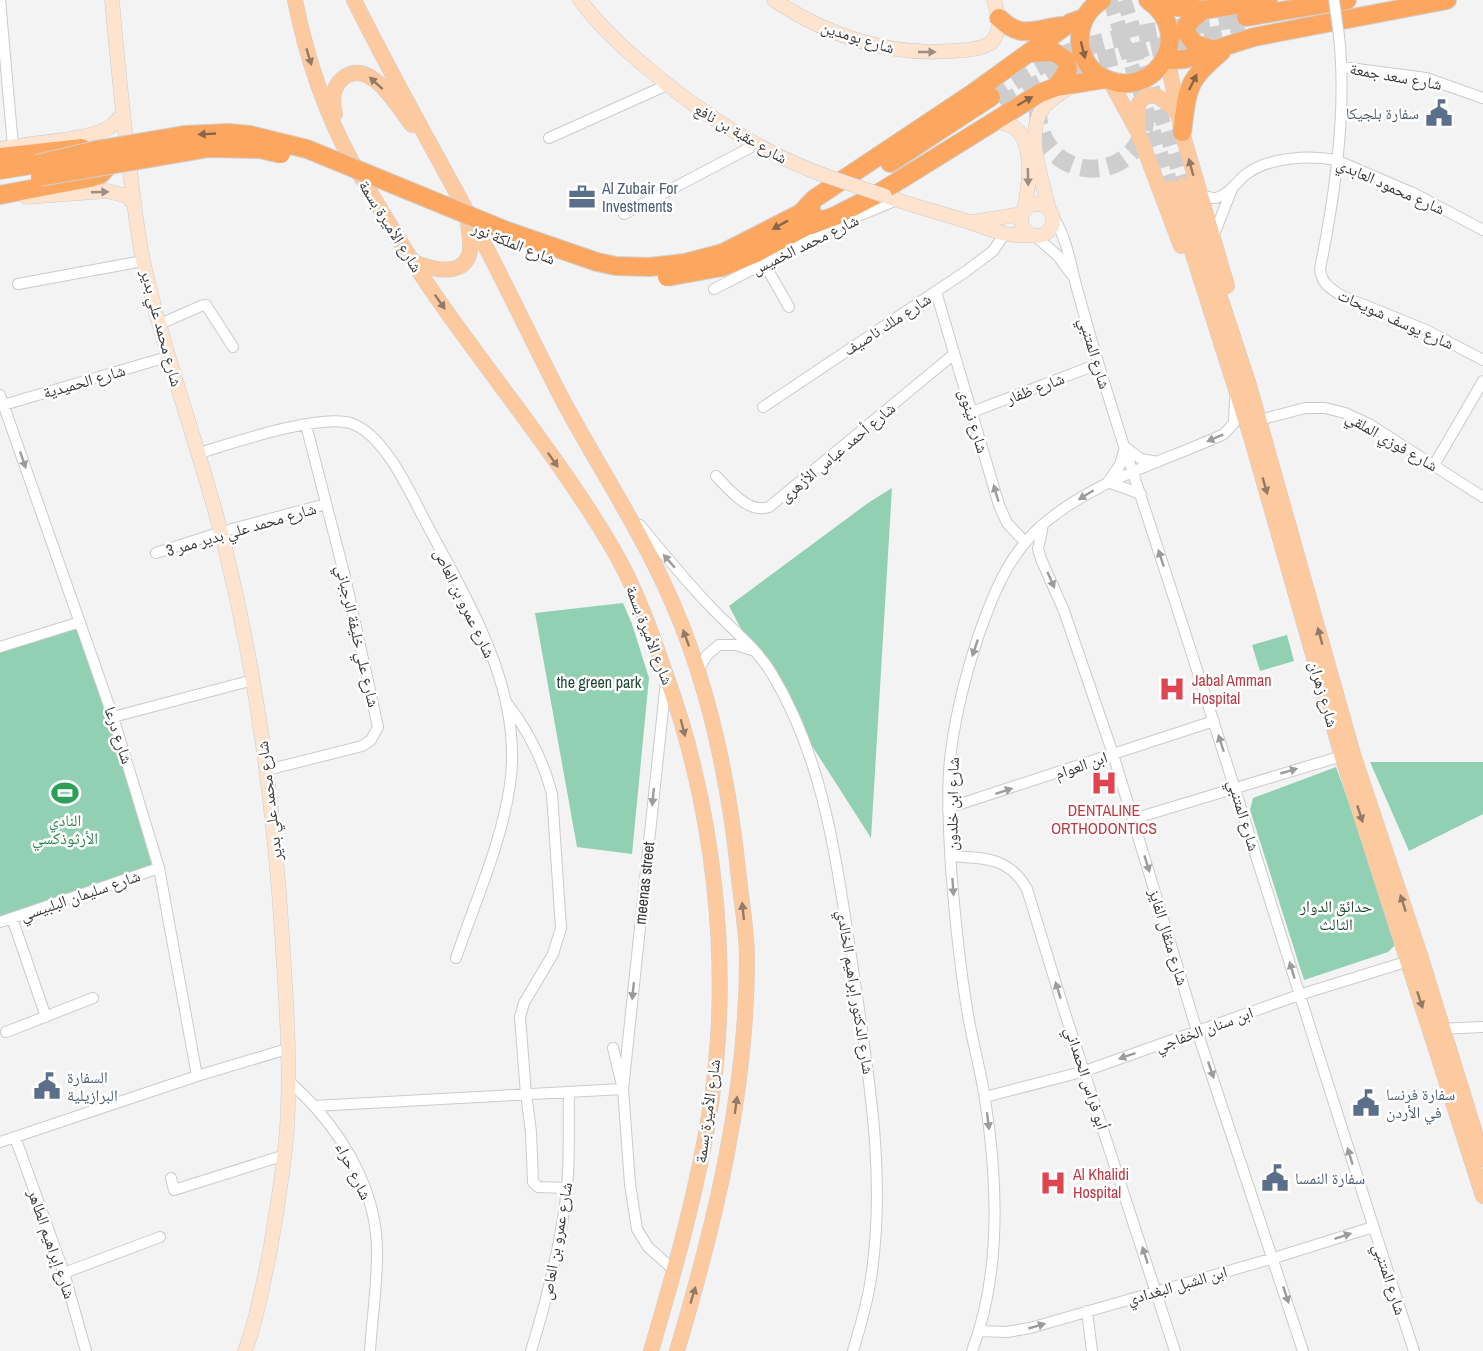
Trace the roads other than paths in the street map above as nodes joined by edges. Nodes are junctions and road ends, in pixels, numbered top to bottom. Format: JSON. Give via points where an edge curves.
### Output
{"nodes":[{"id":1,"x":0,"y":0,"type":"edge"},
{"id":2,"x":112,"y":0,"type":"edge"},
{"id":3,"x":295,"y":0,"type":"edge"},
{"id":4,"x":354,"y":0,"type":"edge"},
{"id":5,"x":580,"y":0,"type":"edge"},
{"id":6,"x":774,"y":0,"type":"edge"},
{"id":7,"x":994,"y":0,"type":"edge"},
{"id":8,"x":1101,"y":0,"type":"edge"},
{"id":9,"x":1176,"y":0,"type":"edge"},
{"id":10,"x":1268,"y":0,"type":"edge"},
{"id":11,"x":1334,"y":0,"type":"edge"},
{"id":12,"x":1347,"y":0,"type":"edge"},
{"id":13,"x":1396,"y":0,"type":"edge"},
{"id":14,"x":1447,"y":0,"type":"edge"},
{"id":15,"x":1151,"y":2,"type":"edge"},
{"id":16,"x":794,"y":5,"type":"edge"},
{"id":17,"x":1222,"y":7,"type":"junction"},
{"id":18,"x":1203,"y":10,"type":"junction"},
{"id":19,"x":1084,"y":11,"type":"edge"},
{"id":20,"x":999,"y":18,"type":"junction"},
{"id":21,"x":1066,"y":26,"type":"junction"},
{"id":22,"x":1222,"y":47,"type":"junction"},
{"id":23,"x":1030,"y":53,"type":"junction"},
{"id":24,"x":1165,"y":60,"type":"junction"},
{"id":25,"x":1342,"y":67,"type":"junction"},
{"id":26,"x":1108,"y":80,"type":"junction"},
{"id":27,"x":667,"y":85,"type":"junction"},
{"id":28,"x":1065,"y":86,"type":"junction"},
{"id":29,"x":1483,"y":98,"type":"edge"},
{"id":30,"x":994,"y":108,"type":"junction"},
{"id":31,"x":123,"y":113,"type":"junction"},
{"id":32,"x":1177,"y":113,"type":"junction"},
{"id":33,"x":1138,"y":132,"type":"junction"},
{"id":34,"x":1182,"y":132,"type":"junction"},
{"id":35,"x":549,"y":138,"type":"dead end"},
{"id":36,"x":340,"y":140,"type":"junction"},
{"id":37,"x":755,"y":145,"type":"junction"},
{"id":38,"x":96,"y":150,"type":"junction"},
{"id":39,"x":3,"y":156,"type":"edge"},
{"id":40,"x":1336,"y":160,"type":"junction"},
{"id":41,"x":439,"y":161,"type":"junction"},
{"id":42,"x":108,"y":166,"type":"junction"},
{"id":43,"x":38,"y":170,"type":"junction"},
{"id":44,"x":0,"y":183,"type":"edge"},
{"id":45,"x":1232,"y":188,"type":"junction"},
{"id":46,"x":1198,"y":192,"type":"junction"},
{"id":47,"x":0,"y":197,"type":"edge"},
{"id":48,"x":891,"y":198,"type":"junction"},
{"id":49,"x":134,"y":204,"type":"junction"},
{"id":50,"x":1023,"y":212,"type":"junction"},
{"id":51,"x":1050,"y":212,"type":"junction"},
{"id":52,"x":624,"y":214,"type":"dead end"},
{"id":53,"x":468,"y":216,"type":"junction"},
{"id":54,"x":807,"y":219,"type":"junction"},
{"id":55,"x":971,"y":222,"type":"junction"},
{"id":56,"x":1483,"y":230,"type":"edge"},
{"id":57,"x":1004,"y":235,"type":"junction"},
{"id":58,"x":1033,"y":235,"type":"junction"},
{"id":59,"x":1213,"y":237,"type":"junction"},
{"id":60,"x":722,"y":260,"type":"junction"},
{"id":61,"x":143,"y":261,"type":"junction"},
{"id":62,"x":413,"y":262,"type":"junction"},
{"id":63,"x":765,"y":265,"type":"junction"},
{"id":64,"x":1074,"y":279,"type":"junction"},
{"id":65,"x":18,"y":284,"type":"dead end"},
{"id":66,"x":714,"y":289,"type":"dead end"},
{"id":67,"x":936,"y":292,"type":"junction"},
{"id":68,"x":789,"y":307,"type":"dead end"},
{"id":69,"x":160,"y":324,"type":"junction"},
{"id":70,"x":232,"y":347,"type":"dead end"},
{"id":71,"x":954,"y":354,"type":"junction"},
{"id":72,"x":167,"y":357,"type":"junction"},
{"id":73,"x":1227,"y":358,"type":"junction"},
{"id":74,"x":1483,"y":360,"type":"edge"},
{"id":75,"x":1098,"y":364,"type":"junction"},
{"id":76,"x":1483,"y":381,"type":"edge"},
{"id":77,"x":1243,"y":387,"type":"junction"},
{"id":78,"x":1,"y":402,"type":"edge"},
{"id":79,"x":763,"y":407,"type":"dead end"},
{"id":80,"x":972,"y":412,"type":"junction"},
{"id":81,"x":1259,"y":420,"type":"junction"},
{"id":82,"x":306,"y":425,"type":"junction"},
{"id":83,"x":1125,"y":447,"type":"junction"},
{"id":84,"x":199,"y":453,"type":"junction"},
{"id":85,"x":1158,"y":462,"type":"junction"},
{"id":86,"x":1434,"y":465,"type":"junction"},
{"id":87,"x":1134,"y":471,"type":"junction"},
{"id":88,"x":716,"y":476,"type":"dead end"},
{"id":89,"x":1108,"y":482,"type":"junction"},
{"id":90,"x":1141,"y":494,"type":"junction"},
{"id":91,"x":1483,"y":497,"type":"edge"},
{"id":92,"x":621,"y":502,"type":"junction"},
{"id":93,"x":326,"y":504,"type":"junction"},
{"id":94,"x":1043,"y":525,"type":"junction"},
{"id":95,"x":221,"y":532,"type":"junction"},
{"id":96,"x":1025,"y":542,"type":"junction"},
{"id":97,"x":156,"y":553,"type":"dead end"},
{"id":98,"x":80,"y":622,"type":"junction"},
{"id":99,"x":0,"y":647,"type":"edge"},
{"id":100,"x":752,"y":650,"type":"junction"},
{"id":101,"x":698,"y":671,"type":"junction"},
{"id":102,"x":667,"y":676,"type":"junction"},
{"id":103,"x":253,"y":680,"type":"junction"},
{"id":104,"x":506,"y":702,"type":"junction"},
{"id":105,"x":113,"y":717,"type":"junction"},
{"id":106,"x":1214,"y":721,"type":"junction"},
{"id":107,"x":1113,"y":754,"type":"junction"},
{"id":108,"x":1342,"y":756,"type":"junction"},
{"id":109,"x":267,"y":770,"type":"junction"},
{"id":110,"x":1235,"y":787,"type":"junction"},
{"id":111,"x":948,"y":808,"type":"junction"},
{"id":112,"x":1133,"y":819,"type":"junction"},
{"id":113,"x":951,"y":856,"type":"junction"},
{"id":114,"x":159,"y":868,"type":"junction"},
{"id":115,"x":12,"y":918,"type":"junction"},
{"id":116,"x":0,"y":922,"type":"edge"},
{"id":117,"x":456,"y":958,"type":"dead end"},
{"id":118,"x":1415,"y":960,"type":"junction"},
{"id":119,"x":1299,"y":995,"type":"junction"},
{"id":120,"x":93,"y":998,"type":"dead end"},
{"id":121,"x":46,"y":1017,"type":"junction"},
{"id":122,"x":1483,"y":1027,"type":"edge"},
{"id":123,"x":1436,"y":1029,"type":"junction"},
{"id":124,"x":1197,"y":1031,"type":"junction"},
{"id":125,"x":6,"y":1032,"type":"dead end"},
{"id":126,"x":614,"y":1048,"type":"dead end"},
{"id":127,"x":287,"y":1049,"type":"junction"},
{"id":128,"x":1084,"y":1071,"type":"junction"},
{"id":129,"x":197,"y":1076,"type":"junction"},
{"id":130,"x":288,"y":1080,"type":"junction"},
{"id":131,"x":623,"y":1089,"type":"junction"},
{"id":132,"x":569,"y":1093,"type":"junction"},
{"id":133,"x":526,"y":1094,"type":"junction"},
{"id":134,"x":985,"y":1097,"type":"junction"},
{"id":135,"x":314,"y":1106,"type":"junction"},
{"id":136,"x":15,"y":1137,"type":"junction"},
{"id":137,"x":0,"y":1142,"type":"edge"},
{"id":138,"x":285,"y":1155,"type":"junction"},
{"id":139,"x":1483,"y":1159,"type":"edge"},
{"id":140,"x":171,"y":1178,"type":"dead end"},
{"id":141,"x":567,"y":1188,"type":"junction"},
{"id":142,"x":1483,"y":1197,"type":"edge"},
{"id":143,"x":1373,"y":1227,"type":"junction"},
{"id":144,"x":160,"y":1237,"type":"dead end"},
{"id":145,"x":1274,"y":1258,"type":"junction"},
{"id":146,"x":675,"y":1271,"type":"junction"},
{"id":147,"x":64,"y":1273,"type":"junction"},
{"id":148,"x":1156,"y":1291,"type":"junction"},
{"id":149,"x":1087,"y":1311,"type":"junction"},
{"id":150,"x":979,"y":1331,"type":"junction"},
{"id":151,"x":86,"y":1351,"type":"edge"},
{"id":152,"x":245,"y":1351,"type":"edge"},
{"id":153,"x":370,"y":1351,"type":"edge"},
{"id":154,"x":531,"y":1351,"type":"edge"},
{"id":155,"x":651,"y":1351,"type":"edge"},
{"id":156,"x":677,"y":1351,"type":"edge"},
{"id":157,"x":853,"y":1351,"type":"edge"},
{"id":158,"x":972,"y":1351,"type":"edge"},
{"id":159,"x":1092,"y":1351,"type":"edge"},
{"id":160,"x":1174,"y":1351,"type":"edge"},
{"id":161,"x":1303,"y":1351,"type":"edge"},
{"id":162,"x":1414,"y":1351,"type":"edge"}],
"edges":[{"from":1,"to":39,"type":"street"},
{"from":2,"to":31,"type":"street","name":"شارع محمد علي بدير"},
{"from":3,"to":36,"type":"main road","name":"شارع الأميرة بسمة","one_way":true,"via":[[300,28]]},
{"from":4,"to":41,"type":"main road","name":"شارع الأميرة بسمة"},
{"from":5,"to":27,"type":"street","name":"شارع عقبة بن نافع","via":[[618,42]]},
{"from":6,"to":16,"type":"street","name":"شارع بومدين"},
{"from":7,"to":20,"type":"street"},
{"from":8,"to":19,"type":"highway"},
{"from":9,"to":17,"type":"highway"},
{"from":10,"to":17,"type":"highway"},
{"from":11,"to":25,"type":"street","name":"شارع يوسف شويحات","bridge":true},
{"from":12,"to":13,"type":"highway","via":[[1247,23]]},
{"from":14,"to":22,"type":"highway"},
{"from":15,"to":18,"type":"highway"},
{"from":15,"to":24,"type":"highway","via":[[1162,13],[1170,35]]},
{"from":16,"to":20,"type":"street","name":"شارع بومدين","one_way":true,"via":[[815,23],[855,39],[916,52],[986,46],[995,38]]},
{"from":17,"to":18,"type":"highway"},
{"from":18,"to":22,"type":"highway","via":[[1187,24],[1187,34],[1195,44]]},
{"from":19,"to":21,"type":"highway"},
{"from":19,"to":26,"type":"highway","one_way":true,"via":[[1080,46],[1093,71]]},
{"from":20,"to":21,"type":"highway","via":[[1020,32]]},
{"from":21,"to":23,"type":"highway"},
{"from":22,"to":24,"type":"highway","via":[[1185,59]]},
{"from":34,"to":22,"type":"highway","one_way":true,"via":[[1193,79]]},
{"from":23,"to":28,"type":"highway","via":[[1054,52],[1066,60]]},
{"from":23,"to":54,"type":"highway","via":[[814,199]]},
{"from":24,"to":26,"type":"highway","via":[[1140,81],[1125,84]]},
{"from":24,"to":32,"type":"main road"},
{"from":25,"to":29,"type":"street","name":"شارع سعد جمعة","via":[[1426,78]]},
{"from":25,"to":40,"type":"street","name":"شارع يوسف شويحات"},
{"from":26,"to":28,"type":"highway"},
{"from":26,"to":33,"type":"main road"},
{"from":27,"to":35,"type":"street"},
{"from":27,"to":37,"type":"street","name":"شارع عقبة بن نافع"},
{"from":30,"to":28,"type":"highway","one_way":true},
{"from":28,"to":51,"type":"street","name":"شارع المتنبي","via":[[1043,108],[1035,129],[1035,146]]},
{"from":30,"to":50,"type":"street","one_way":true,"via":[[1024,140],[1029,179]]},
{"from":30,"to":54,"type":"highway","via":[[874,196],[835,216]]},
{"from":31,"to":39,"type":"street","via":[[103,131]]},
{"from":31,"to":49,"type":"street","name":"شارع محمد علي بدير"},
{"from":32,"to":33,"type":"main road","via":[[1160,97],[1146,97],[1138,105]]},
{"from":32,"to":34,"type":"main road"},
{"from":33,"to":73,"type":"main road","via":[[1209,324]]},
{"from":46,"to":34,"type":"main road","one_way":true},
{"from":41,"to":36,"type":"main road","one_way":true,"via":[[378,82],[364,74],[351,74],[337,86],[333,106]]},
{"from":36,"to":62,"type":"main road","name":"شارع الأميرة بسمة"},
{"from":37,"to":48,"type":"street","name":"شارع عقبة بن نافع","bridge":true,"via":[[818,173]]},
{"from":37,"to":52,"type":"street"},
{"from":38,"to":39,"type":"highway","via":[[74,148]]},
{"from":38,"to":43,"type":"highway","name":"شارع الملكة نور","bridge":true},
{"from":60,"to":38,"type":"highway","name":"شارع الملكة نور","one_way":true,"bridge":true,"via":[[625,266],[597,262],[507,231],[307,149],[250,135],[184,135]]},
{"from":39,"to":43,"type":"highway","name":"شارع الملكة نور"},
{"from":40,"to":45,"type":"street","name":"شارع محمود العابدي","via":[[1314,157],[1277,162],[1254,170]]},
{"from":40,"to":56,"type":"street","name":"شارع محمود العابدي","via":[[1413,193]]},
{"from":40,"to":74,"type":"street","name":"شارع يوسف شويحات","via":[[1320,269],[1326,284],[1342,296],[1426,330]]},
{"from":41,"to":53,"type":"main road","name":"شارع الأميرة بسمة"},
{"from":42,"to":43,"type":"highway","name":"شارع الملكة نور","bridge":true},
{"from":42,"to":47,"type":"highway","via":[[96,176]]},
{"from":42,"to":60,"type":"highway","name":"شارع الملكة نور","bridge":true,"via":[[209,148],[260,149],[301,159],[534,253],[601,274],[653,279],[691,274]]},
{"from":43,"to":44,"type":"highway","name":"شارع الملكة نور"},
{"from":45,"to":46,"type":"street","name":"شارع محمود العابدي","via":[[1214,199]]},
{"from":45,"to":59,"type":"street"},
{"from":46,"to":59,"type":"main road"},
{"from":47,"to":49,"type":"street","one_way":true,"via":[[107,191],[127,196]]},
{"from":48,"to":55,"type":"street","name":"شارع عقبة بن نافع"},
{"from":48,"to":63,"type":"street","name":"شارع محمد الخميس"},
{"from":49,"to":61,"type":"street","name":"شارع محمد علي بدير"},
{"from":50,"to":51,"type":"street","via":[[1037,204]]},
{"from":50,"to":55,"type":"street","name":"شارع عقبة بن نافع"},
{"from":50,"to":58,"type":"street","via":[[1022,226]]},
{"from":51,"to":58,"type":"street","via":[[1051,228],[1044,234]]},
{"from":51,"to":64,"type":"street","name":"شارع المتنبي","via":[[1064,237]]},
{"from":53,"to":62,"type":"main road","via":[[470,253],[465,262],[446,271]]},
{"from":53,"to":92,"type":"main road","name":"شارع الأميرة بسمة","via":[[578,429]]},
{"from":54,"to":60,"type":"highway","name":"شارع الملكة نور"},
{"from":55,"to":57,"type":"street","name":"شارع عقبة بن نافع"},
{"from":57,"to":58,"type":"street","name":"شارع عقبة بن نافع"},
{"from":57,"to":67,"type":"street","name":"شارع ملك ناصيف","via":[[985,258]]},
{"from":58,"to":64,"type":"street","name":"شارع المتنبي","via":[[1058,256]]},
{"from":59,"to":77,"type":"main road","via":[[1247,355]]},
{"from":61,"to":65,"type":"street","name":"شارع محمد علي بدير"},
{"from":61,"to":69,"type":"street","name":"شارع محمد علي بدير"},
{"from":62,"to":102,"type":"main road","name":"شارع الأميرة بسمة","one_way":true,"via":[[613,549]]},
{"from":63,"to":66,"type":"street","name":"شارع محمد الخميس"},
{"from":63,"to":68,"type":"street"},
{"from":64,"to":75,"type":"street","name":"شارع المتنبي"},
{"from":67,"to":71,"type":"street","name":"شارع نينوى"},
{"from":67,"to":79,"type":"street","name":"شارع ملك ناصيف"},
{"from":69,"to":70,"type":"street","via":[[206,305]]},
{"from":69,"to":72,"type":"street","name":"شارع محمد علي بدير"},
{"from":71,"to":80,"type":"street","name":"شارع نينوى"},
{"from":71,"to":88,"type":"street","name":"شارع أحمد عباس الأزهرى","via":[[769,507],[750,506]]},
{"from":72,"to":78,"type":"street","name":"شارع الحميدية"},
{"from":72,"to":84,"type":"street","name":"شارع محمد علي بدير"},
{"from":73,"to":77,"type":"main road","name":"شارع زهران"},
{"from":73,"to":77,"type":"main road","name":"شارع زهران","via":[[1178,187]]},
{"from":75,"to":80,"type":"street","name":"شارع ظفار"},
{"from":75,"to":83,"type":"street","name":"شارع المتنبي"},
{"from":76,"to":86,"type":"street"},
{"from":77,"to":81,"type":"main road","name":"شارع زهران"},
{"from":77,"to":85,"type":"street","name":"شارع ابن خلدون","one_way":true,"via":[[1230,429]]},
{"from":77,"to":108,"type":"main road","name":"شارع زهران","one_way":true},
{"from":78,"to":98,"type":"street","name":"شارع درعا","one_way":true},
{"from":96,"to":80,"type":"street","name":"شارع نينوى","one_way":true,"via":[[1003,516]]},
{"from":81,"to":86,"type":"street","name":"شارع فوزي الملقي","via":[[1305,408],[1336,410],[1369,424]]},
{"from":118,"to":81,"type":"main road","name":"شارع زهران","one_way":true},
{"from":82,"to":84,"type":"street","name":"شارع عمرو بن العاص"},
{"from":82,"to":93,"type":"street","name":"شارع علي خليفة الرجباني"},
{"from":82,"to":104,"type":"street","name":"شارع عمرو بن العاص","via":[[347,422],[366,431],[382,447],[480,627]]},
{"from":83,"to":85,"type":"street","via":[[1141,459]]},
{"from":83,"to":87,"type":"street","name":"شارع المتنبي"},
{"from":83,"to":89,"type":"street","via":[[1120,465]]},
{"from":84,"to":95,"type":"street","name":"شارع محمد علي بدير"},
{"from":85,"to":87,"type":"street","name":"شارع ابن خلدون"},
{"from":86,"to":91,"type":"street","name":"شارع فوزي الملقي"},
{"from":87,"to":89,"type":"street","name":"شارع ابن خلدون"},
{"from":87,"to":90,"type":"street","name":"شارع المتنبي"},
{"from":89,"to":90,"type":"street"},
{"from":89,"to":94,"type":"street","name":"شارع ابن خلدون","one_way":true},
{"from":106,"to":90,"type":"street","name":"شارع المتنبي","one_way":true},
{"from":100,"to":92,"type":"street","name":"شارع الدكتور إبراهيم الخالدي","one_way":true,"via":[[696,592]]},
{"from":101,"to":92,"type":"main road","name":"شارع الأميرة بسمة","one_way":true,"via":[[664,584]]},
{"from":93,"to":95,"type":"street","name":"شارع محمد علي بدير ممر 3"},
{"from":93,"to":109,"type":"street","name":"شارع علي خليفة الرجباني","via":[[378,727],[371,740],[362,746]]},
{"from":94,"to":96,"type":"street","name":"شارع ابن خلدون"},
{"from":94,"to":107,"type":"street","name":"شارع مثقال الفايز","one_way":true,"via":[[1039,553],[1064,611]]},
{"from":95,"to":97,"type":"street","name":"شارع محمد علي بدير ممر 3"},
{"from":95,"to":103,"type":"street","name":"شارع محمد علي بدير"},
{"from":96,"to":111,"type":"street","name":"شارع ابن خلدون","one_way":true,"via":[[1001,580],[971,658],[949,771]]},
{"from":98,"to":99,"type":"street"},
{"from":98,"to":105,"type":"street","name":"شارع درعا"},
{"from":100,"to":101,"type":"street","via":[[719,645],[707,655]]},
{"from":100,"to":157,"type":"street","name":"شارع الدكتور إبراهيم الخالدي","via":[[772,673],[783,695],[822,790],[869,1076],[876,1233],[869,1289]]},
{"from":156,"to":101,"type":"main road","name":"شارع الأميرة بسمة","one_way":true,"via":[[724,1169],[746,1014],[747,954],[732,811]]},
{"from":102,"to":131,"type":"street","name":"meenas street","one_way":true},
{"from":102,"to":146,"type":"main road","name":"شارع الأميرة بسمة","one_way":true,"via":[[694,769],[705,826],[720,962],[711,1103]]},
{"from":103,"to":105,"type":"street"},
{"from":103,"to":109,"type":"street","name":"شارع محمد علي بدير"},
{"from":104,"to":117,"type":"street","name":"شارع عمرو بن العاص","via":[[512,765],[507,799]]},
{"from":104,"to":133,"type":"street","via":[[528,733],[549,782],[561,901],[557,944],[521,1010]]},
{"from":105,"to":114,"type":"street","name":"شارع درعا"},
{"from":106,"to":107,"type":"street","name":"ابن العوام"},
{"from":110,"to":106,"type":"street","name":"شارع المتنبي","one_way":true},
{"from":111,"to":107,"type":"street","name":"ابن العوام","one_way":true},
{"from":107,"to":112,"type":"street","name":"شارع مثقال الفايز"},
{"from":110,"to":108,"type":"street","one_way":true},
{"from":108,"to":118,"type":"main road","name":"شارع زهران","one_way":true},
{"from":109,"to":127,"type":"street","name":"شارع محمد علي بدير","via":[[281,913]]},
{"from":110,"to":112,"type":"street"},
{"from":119,"to":110,"type":"street","name":"شارع المتنبي","one_way":true},
{"from":111,"to":113,"type":"street","name":"شارع ابن خلدون"},
{"from":112,"to":124,"type":"street","name":"شارع مثقال الفايز","one_way":true},
{"from":128,"to":113,"type":"street","name":"أبو فراس الحمداني","one_way":true,"via":[[1036,915],[1019,874],[989,860]]},
{"from":113,"to":134,"type":"street","name":"شارع ابن خلدون","one_way":true,"via":[[962,974]]},
{"from":114,"to":115,"type":"street","name":"شارع سليمان البلبيسي"},
{"from":114,"to":129,"type":"street","name":"شارع درعا"},
{"from":115,"to":116,"type":"street","name":"شارع سليمان البلبيسي"},
{"from":115,"to":121,"type":"street"},
{"from":118,"to":119,"type":"street","name":"ابن سنان الخفاجي"},
{"from":118,"to":123,"type":"main road","name":"شارع زهران"},
{"from":119,"to":124,"type":"street","name":"ابن سنان الخفاجي"},
{"from":143,"to":119,"type":"street","name":"شارع المتنبي","one_way":true},
{"from":120,"to":121,"type":"street"},
{"from":121,"to":125,"type":"street"},
{"from":122,"to":123,"type":"street"},
{"from":123,"to":139,"type":"main road","name":"شارع زهران"},
{"from":123,"to":142,"type":"main road","name":"شارع زهران"},
{"from":124,"to":128,"type":"street","name":"ابن سنان الخفاجي","one_way":true},
{"from":124,"to":145,"type":"street","name":"شارع مثقال الفايز","one_way":true},
{"from":126,"to":131,"type":"street"},
{"from":127,"to":129,"type":"street"},
{"from":127,"to":130,"type":"street","name":"شارع محمد علي بدير"},
{"from":128,"to":134,"type":"street","name":"ابن سنان الخفاجي"},
{"from":148,"to":128,"type":"street","name":"أبو فراس الحمداني","one_way":true},
{"from":129,"to":136,"type":"street"},
{"from":130,"to":135,"type":"street","name":"شارع حراء"},
{"from":130,"to":138,"type":"street","name":"شارع محمد علي بدير"},
{"from":131,"to":132,"type":"street"},
{"from":131,"to":146,"type":"street","via":[[637,1228],[648,1246]]},
{"from":132,"to":133,"type":"street"},
{"from":132,"to":141,"type":"street","name":"شارع عمرو بن العاص"},
{"from":133,"to":135,"type":"street"},
{"from":133,"to":141,"type":"street","via":[[533,1182],[538,1187]]},
{"from":134,"to":150,"type":"street","name":"شارع ابن خلدون","one_way":true,"via":[[995,1208],[992,1258]]},
{"from":135,"to":153,"type":"street","name":"شارع حراء","via":[[348,1152],[371,1204],[377,1255]]},
{"from":136,"to":137,"type":"street"},
{"from":136,"to":147,"type":"street","name":"شارع إبراهيم الطاهر"},
{"from":138,"to":140,"type":"street","via":[[174,1190]]},
{"from":138,"to":152,"type":"street","name":"شارع محمد علي بدير","via":[[263,1287]]},
{"from":141,"to":154,"type":"street","name":"شارع عمرو بن العاص","via":[[546,1299]]},
{"from":145,"to":143,"type":"street","name":"ابن الشبل البغدادي","one_way":true},
{"from":143,"to":162,"type":"street","name":"شارع المتنبي"},
{"from":144,"to":147,"type":"street"},
{"from":145,"to":148,"type":"street","name":"ابن الشبل البغدادي"},
{"from":145,"to":161,"type":"street","name":"شارع مثقال الفايز","one_way":true},
{"from":146,"to":155,"type":"main road","name":"شارع الأميرة بسمة"},
{"from":147,"to":151,"type":"street","name":"شارع إبراهيم الطاهر"},
{"from":148,"to":149,"type":"street","name":"ابن الشبل البغدادي"},
{"from":148,"to":160,"type":"street","name":"أبو فراس الحمداني"},
{"from":150,"to":149,"type":"street","name":"ابن الشبل البغدادي","one_way":true,"via":[[1019,1330]]},
{"from":149,"to":159,"type":"street"},
{"from":150,"to":158,"type":"street","name":"شارع ابن خلدون"}]}
